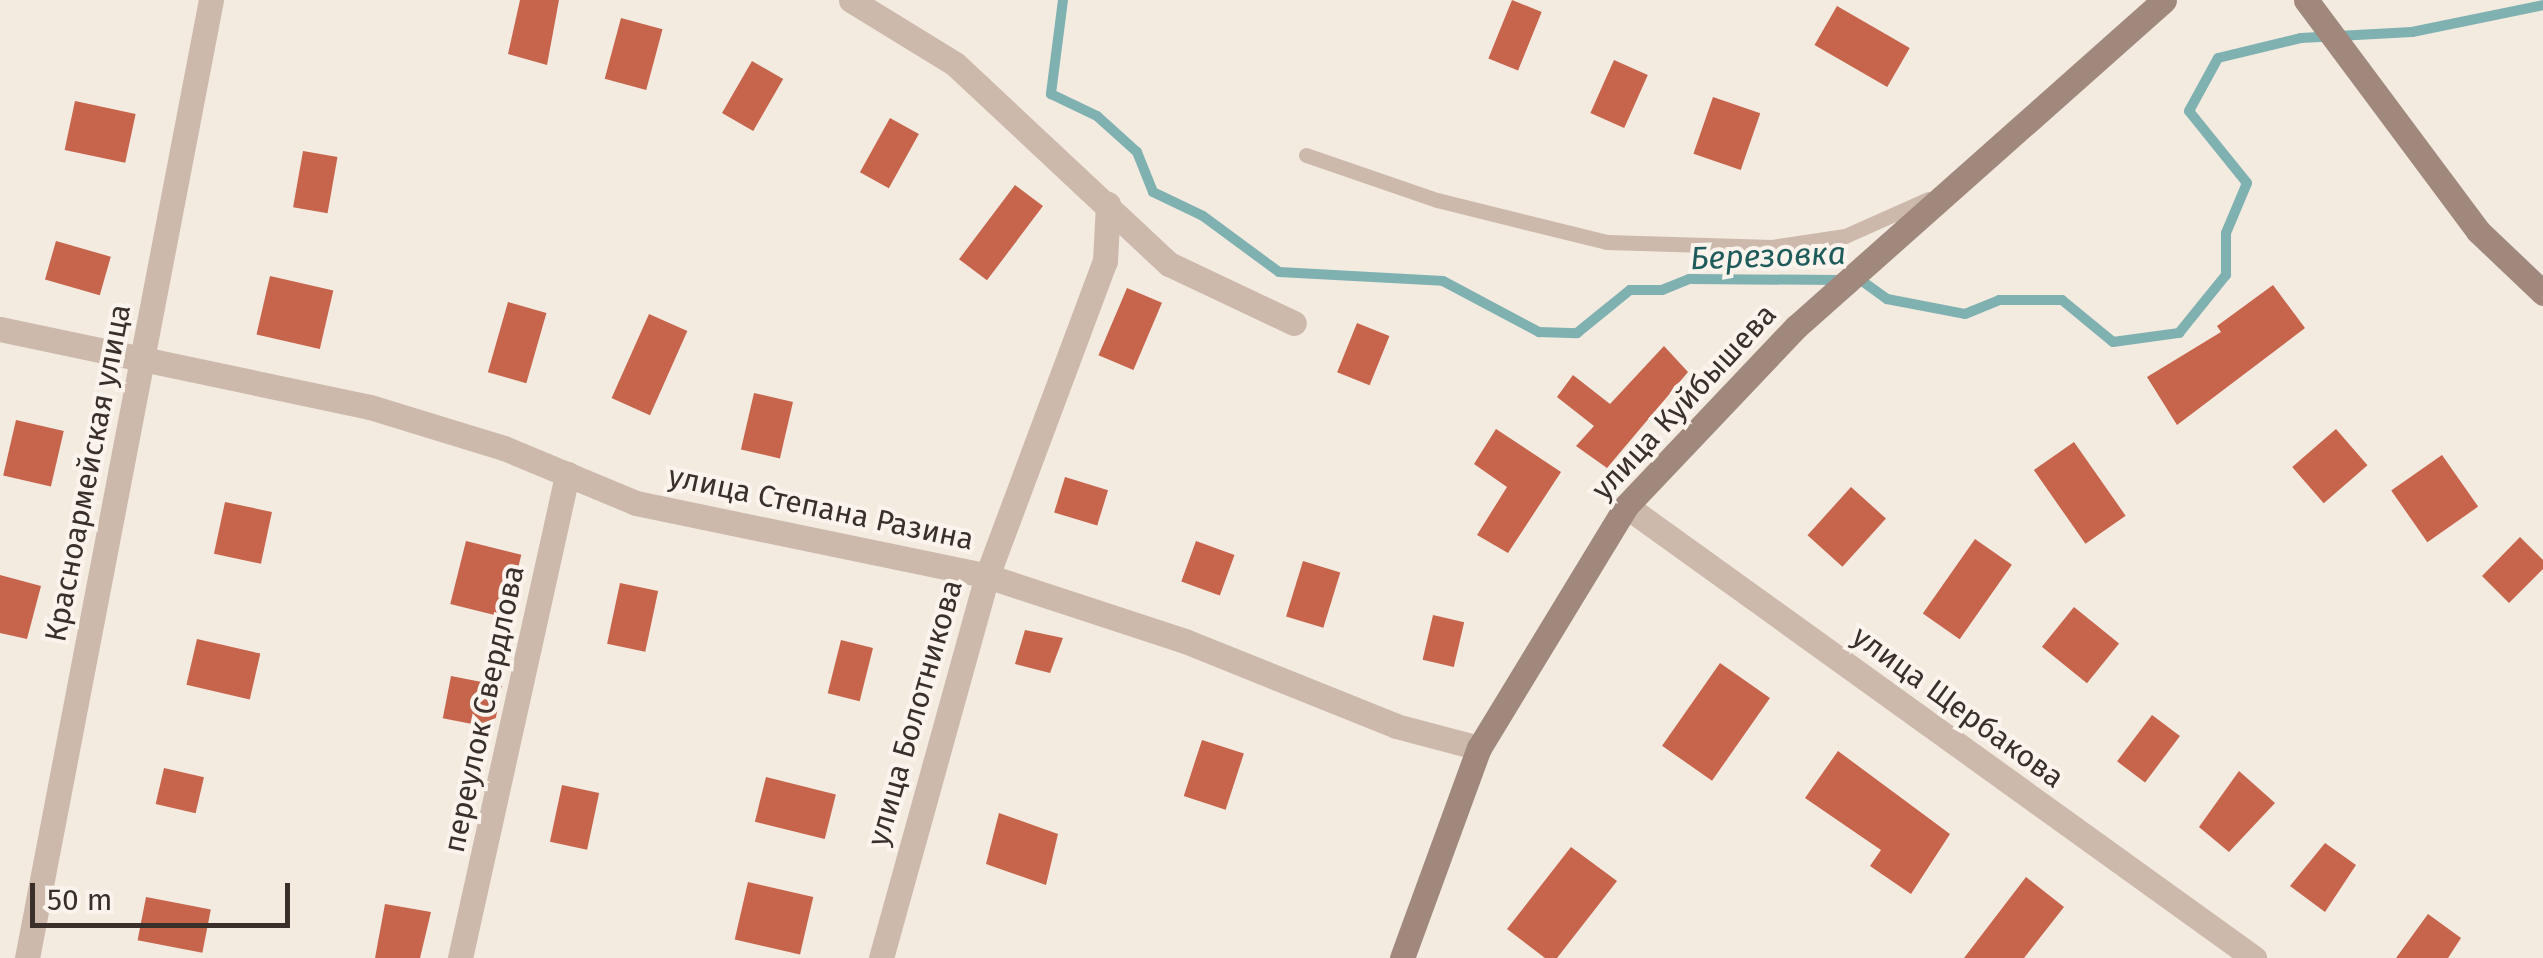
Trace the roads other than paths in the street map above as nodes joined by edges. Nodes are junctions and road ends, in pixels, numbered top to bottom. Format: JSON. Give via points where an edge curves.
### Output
{"nodes":[{"id":1,"x":211,"y":0,"type":"edge"},
{"id":2,"x":851,"y":0,"type":"edge"},
{"id":3,"x":2164,"y":0,"type":"edge"},
{"id":4,"x":2311,"y":7,"type":"edge"},
{"id":5,"x":1306,"y":155,"type":"dead end"},
{"id":6,"x":1946,"y":192,"type":"junction"},
{"id":7,"x":1108,"y":204,"type":"junction"},
{"id":8,"x":2543,"y":293,"type":"edge"},
{"id":9,"x":1294,"y":323,"type":"dead end"},
{"id":10,"x":0,"y":329,"type":"edge"},
{"id":11,"x":143,"y":359,"type":"junction"},
{"id":12,"x":567,"y":474,"type":"junction"},
{"id":13,"x":1626,"y":506,"type":"junction"},
{"id":14,"x":987,"y":576,"type":"junction"},
{"id":15,"x":1479,"y":748,"type":"junction"},
{"id":16,"x":28,"y":958,"type":"edge"},
{"id":17,"x":460,"y":958,"type":"edge"},
{"id":18,"x":882,"y":958,"type":"edge"},
{"id":19,"x":1402,"y":958,"type":"edge"},
{"id":20,"x":2254,"y":958,"type":"edge"}],
"edges":[{"from":1,"to":11,"type":"street","name":"Красноармейская улица"},
{"from":2,"to":7,"type":"street","via":[[955,64]]},
{"from":3,"to":6,"type":"street","name":"улица Куйбышева"},
{"from":4,"to":8,"type":"street","via":[[2478,231]]},
{"from":5,"to":6,"type":"lane","via":[[1437,200],[1607,242],[1772,247],[1845,236]]},
{"from":6,"to":13,"type":"street","name":"улица Куйбышева","via":[[1796,327]]},
{"from":7,"to":9,"type":"street","via":[[1169,264]]},
{"from":7,"to":14,"type":"street","name":"улица Болотникова","via":[[1105,262]]},
{"from":10,"to":11,"type":"street","name":"улица Степана Разина"},
{"from":11,"to":12,"type":"street","name":"улица Степана Разина","via":[[370,407]]},
{"from":11,"to":16,"type":"street","name":"Красноармейская улица"},
{"from":12,"to":14,"type":"street","name":"улица Степана Разина","via":[[636,502]]},
{"from":12,"to":17,"type":"street","name":"переулок Свердлова"},
{"from":13,"to":15,"type":"street","name":"улица Куйбышева"},
{"from":13,"to":20,"type":"street","name":"улица Щербакова"},
{"from":14,"to":15,"type":"street","name":"улица Степана Разина","via":[[1185,641],[1396,726]]},
{"from":14,"to":18,"type":"street","name":"улица Болотникова"},
{"from":15,"to":19,"type":"street","name":"улица Куйбышева"}]}
